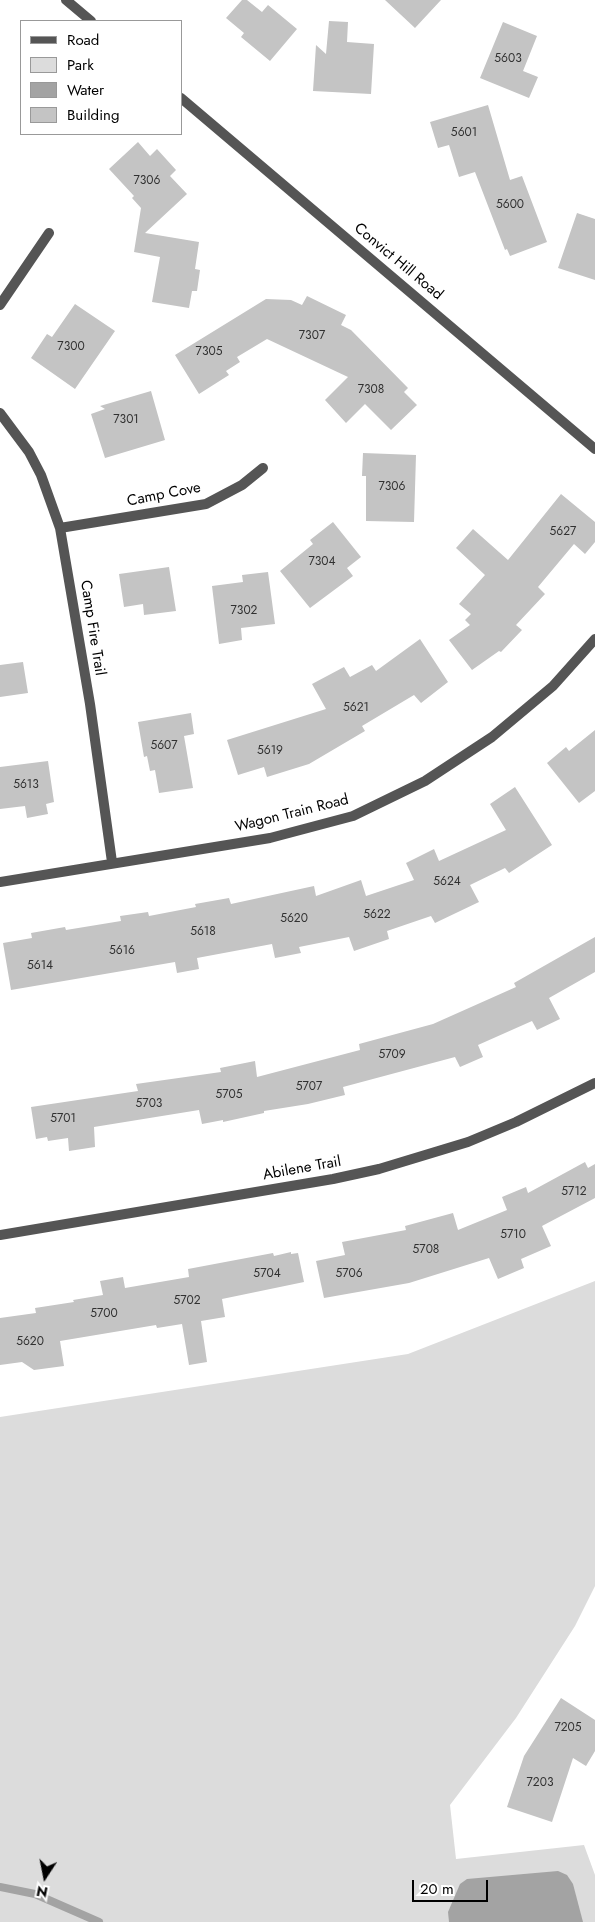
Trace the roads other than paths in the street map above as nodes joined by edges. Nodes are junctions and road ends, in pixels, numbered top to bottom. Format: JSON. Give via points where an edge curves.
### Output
{"nodes":[{"id":1,"x":66,"y":0,"type":"edge"},
{"id":2,"x":90,"y":20,"type":"edge"},
{"id":3,"x":182,"y":99,"type":"edge"},
{"id":4,"x":49,"y":233,"type":"dead end"},
{"id":5,"x":0,"y":305,"type":"edge"},
{"id":6,"x":0,"y":413,"type":"edge"},
{"id":7,"x":595,"y":449,"type":"edge"},
{"id":8,"x":263,"y":468,"type":"dead end"},
{"id":9,"x":60,"y":528,"type":"junction"},
{"id":10,"x":595,"y":640,"type":"edge"},
{"id":11,"x":112,"y":862,"type":"junction"},
{"id":12,"x":0,"y":882,"type":"edge"},
{"id":13,"x":595,"y":1083,"type":"edge"},
{"id":14,"x":0,"y":1232,"type":"edge"}],
"edges":[{"from":1,"to":2,"type":"street"},
{"from":3,"to":7,"type":"street","name":"Convict Hill Road"},
{"from":4,"to":5,"type":"street"},
{"from":6,"to":9,"type":"street","name":"Camp Fire Trail","via":[[41,474]]},
{"from":8,"to":9,"type":"street","name":"Camp Cove","via":[[242,485],[206,504]]},
{"from":9,"to":11,"type":"street","name":"Camp Fire Trail","via":[[90,704]]},
{"from":10,"to":11,"type":"street","name":"Wagon Train Road","via":[[553,686],[492,737],[425,781],[353,816],[270,838]]},
{"from":11,"to":12,"type":"street","name":"Wagon Train Road"},
{"from":13,"to":14,"type":"street","name":"Abilene Trail","via":[[468,1142],[379,1169]]}]}
